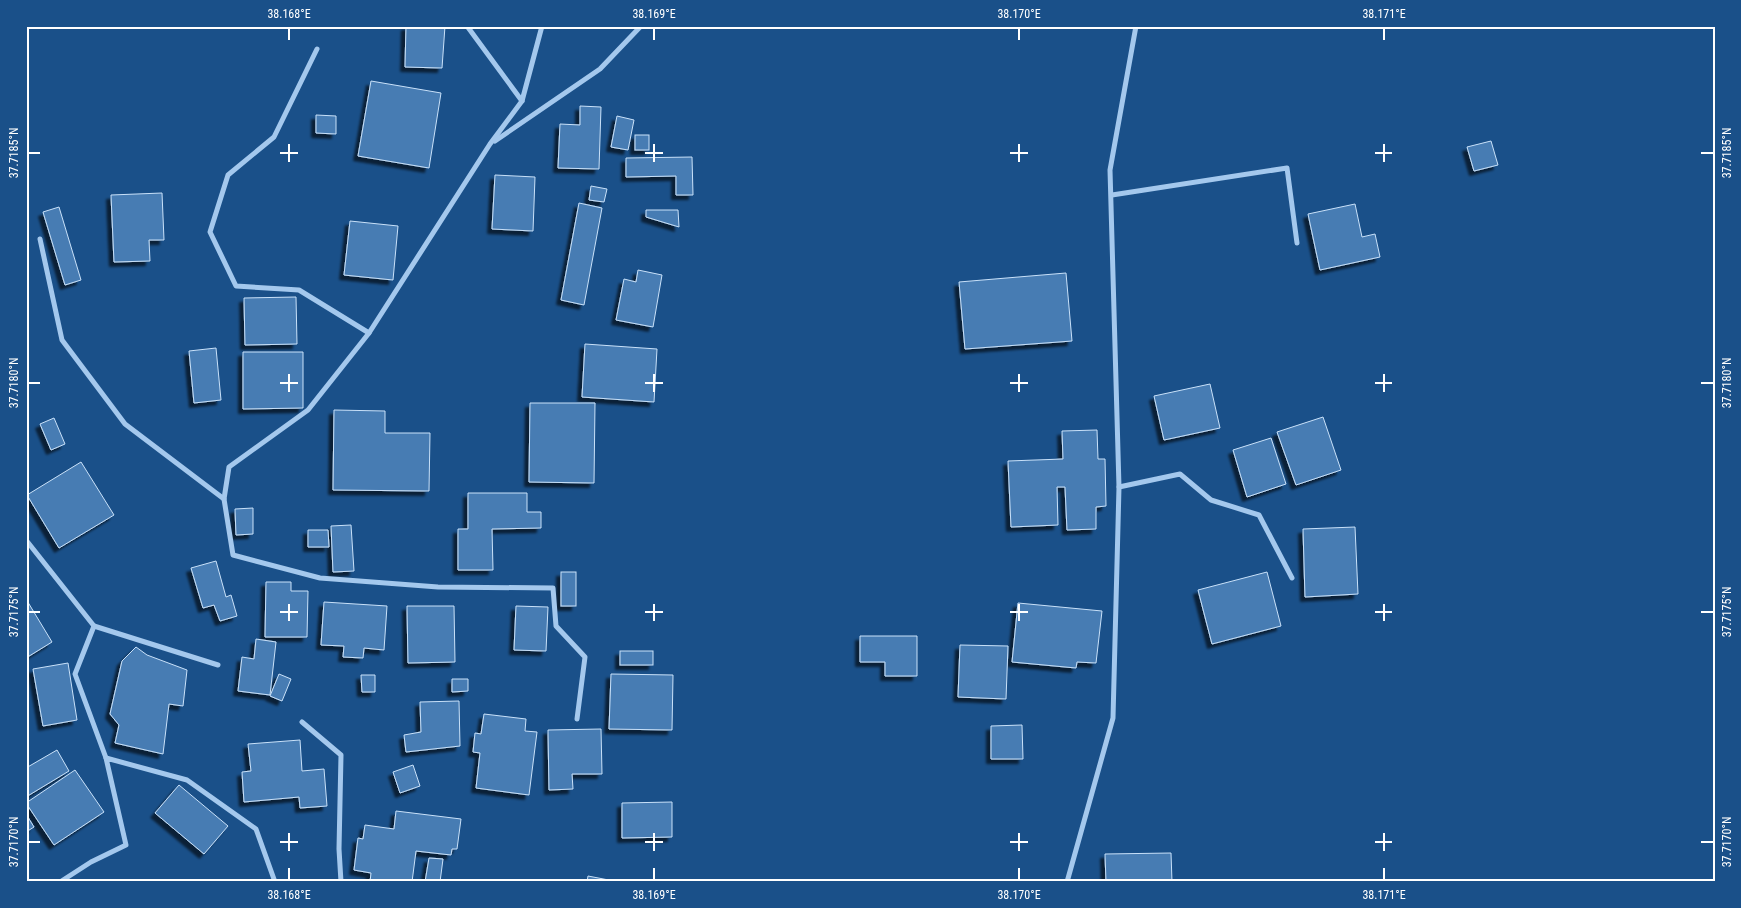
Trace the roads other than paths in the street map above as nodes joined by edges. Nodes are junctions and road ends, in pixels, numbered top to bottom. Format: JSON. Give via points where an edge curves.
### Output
{"nodes":[{"id":1,"x":467,"y":26,"type":"edge"},
{"id":2,"x":542,"y":26,"type":"edge"},
{"id":3,"x":641,"y":26,"type":"edge"},
{"id":4,"x":1136,"y":26,"type":"edge"},
{"id":5,"x":317,"y":48,"type":"dead end"},
{"id":6,"x":522,"y":101,"type":"junction"},
{"id":7,"x":490,"y":144,"type":"junction"},
{"id":8,"x":1112,"y":194,"type":"junction"},
{"id":9,"x":40,"y":239,"type":"dead end"},
{"id":10,"x":1298,"y":243,"type":"dead end"},
{"id":11,"x":369,"y":333,"type":"junction"},
{"id":12,"x":1119,"y":487,"type":"junction"},
{"id":13,"x":224,"y":499,"type":"junction"},
{"id":14,"x":26,"y":540,"type":"edge"},
{"id":15,"x":1292,"y":578,"type":"dead end"},
{"id":16,"x":94,"y":626,"type":"junction"},
{"id":17,"x":218,"y":665,"type":"dead end"},
{"id":18,"x":577,"y":719,"type":"dead end"},
{"id":19,"x":302,"y":722,"type":"dead end"},
{"id":20,"x":106,"y":758,"type":"junction"},
{"id":21,"x":60,"y":882,"type":"edge"},
{"id":22,"x":275,"y":882,"type":"edge"},
{"id":23,"x":341,"y":882,"type":"edge"},
{"id":24,"x":1066,"y":882,"type":"edge"}],
"edges":[{"from":1,"to":6,"type":"street"},
{"from":2,"to":6,"type":"street"},
{"from":3,"to":7,"type":"street","via":[[600,69]]},
{"from":4,"to":8,"type":"street","via":[[1110,170]]},
{"from":5,"to":11,"type":"street","via":[[274,137],[228,175],[210,232],[236,286],[299,290]]},
{"from":6,"to":7,"type":"street"},
{"from":7,"to":11,"type":"street"},
{"from":8,"to":10,"type":"street","via":[[1287,168]]},
{"from":8,"to":12,"type":"street"},
{"from":9,"to":13,"type":"street","via":[[62,340],[125,424]]},
{"from":11,"to":13,"type":"street","via":[[308,410],[229,467]]},
{"from":12,"to":15,"type":"street","via":[[1180,474],[1211,500],[1259,515]]},
{"from":12,"to":24,"type":"street","via":[[1112,718]]},
{"from":13,"to":18,"type":"street","via":[[233,555],[320,578],[438,587],[553,588],[556,626],[585,657]]},
{"from":14,"to":16,"type":"street"},
{"from":16,"to":17,"type":"street"},
{"from":16,"to":20,"type":"street","via":[[76,674]]},
{"from":19,"to":23,"type":"street","via":[[341,755]]},
{"from":20,"to":21,"type":"street","via":[[126,845]]},
{"from":20,"to":22,"type":"street","via":[[187,780],[256,829]]}]}
